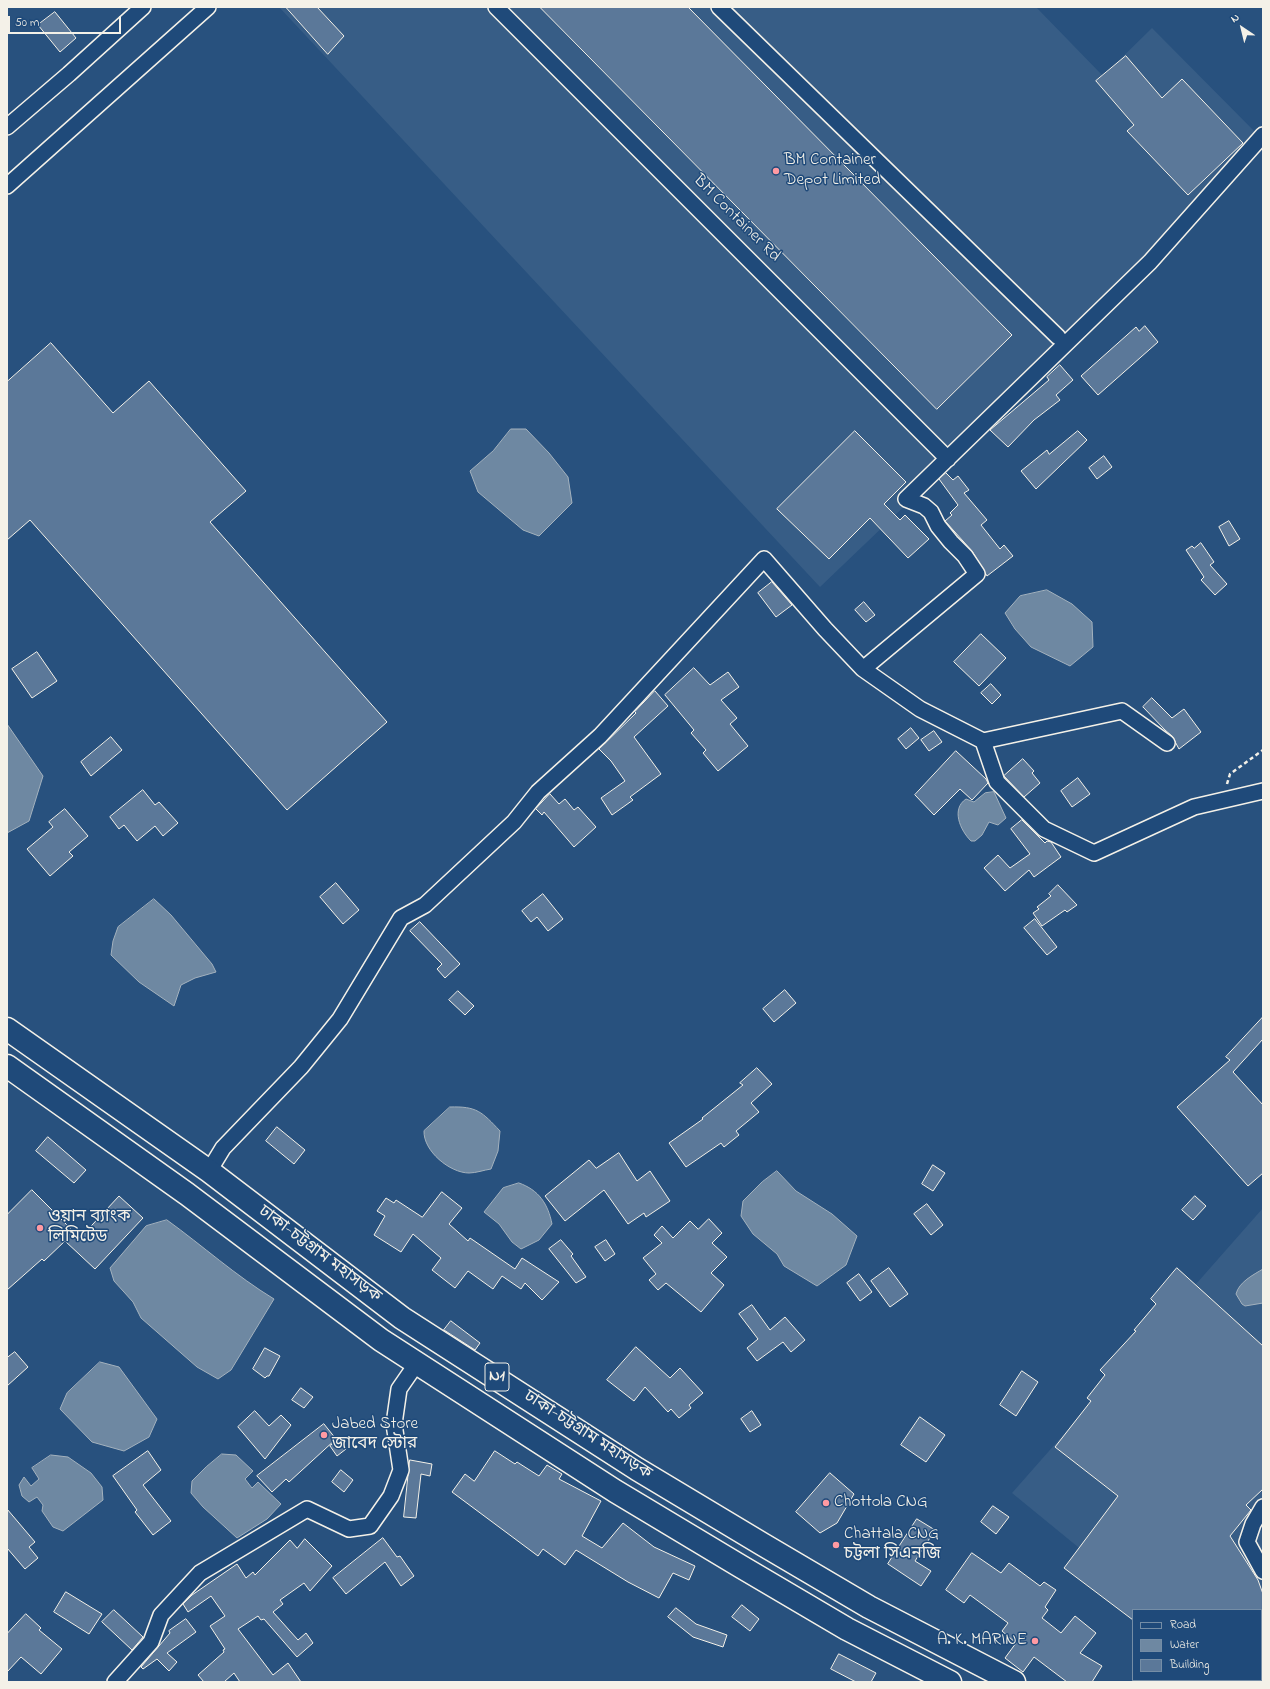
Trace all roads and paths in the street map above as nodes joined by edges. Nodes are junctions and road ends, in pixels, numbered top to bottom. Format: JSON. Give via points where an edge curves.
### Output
{"nodes":[{"id":1,"x":143,"y":7,"type":"edge"},
{"id":2,"x":208,"y":7,"type":"edge"},
{"id":3,"x":496,"y":7,"type":"edge"},
{"id":4,"x":719,"y":7,"type":"edge"},
{"id":5,"x":7,"y":127,"type":"edge"},
{"id":6,"x":1263,"y":135,"type":"edge"},
{"id":7,"x":7,"y":186,"type":"edge"},
{"id":8,"x":1058,"y":337,"type":"dead end"},
{"id":9,"x":948,"y":458,"type":"junction"},
{"id":10,"x":863,"y":669,"type":"junction"},
{"id":11,"x":984,"y":741,"type":"junction"},
{"id":12,"x":1167,"y":743,"type":"dead end"},
{"id":13,"x":1263,"y":750,"type":"edge"},
{"id":14,"x":1263,"y":791,"type":"edge"},
{"id":15,"x":1223,"y":800,"type":"junction"},
{"id":16,"x":7,"y":1029,"type":"edge"},
{"id":17,"x":7,"y":1066,"type":"edge"},
{"id":18,"x":209,"y":1171,"type":"junction"},
{"id":19,"x":416,"y":1363,"type":"junction"},
{"id":20,"x":1263,"y":1507,"type":"edge"},
{"id":21,"x":1263,"y":1571,"type":"edge"},
{"id":22,"x":115,"y":1682,"type":"edge"},
{"id":23,"x":950,"y":1682,"type":"edge"},
{"id":24,"x":1014,"y":1682,"type":"edge"}],
"edges":[{"from":1,"to":5,"type":"street"},
{"from":2,"to":7,"type":"street"},
{"from":3,"to":9,"type":"street","name":"BM Container Rd"},
{"from":4,"to":8,"type":"street"},
{"from":6,"to":9,"type":"street","via":[[1150,262]]},
{"from":9,"to":10,"type":"street","via":[[906,499],[924,506],[931,512],[938,526],[965,556],[976,574]]},
{"from":10,"to":11,"type":"street","via":[[920,709]]},
{"from":10,"to":18,"type":"street","via":[[764,559],[600,736],[538,792],[514,822],[425,905],[401,918],[340,1018],[302,1067],[223,1148]]},
{"from":11,"to":12,"type":"street","via":[[1122,711]]},
{"from":11,"to":15,"type":"street","via":[[997,782],[1044,829],[1094,853],[1194,807]]},
{"from":13,"to":15,"type":"path","via":[[1230,774]]},
{"from":14,"to":15,"type":"street"},
{"from":16,"to":18,"type":"highway","name":"ঢাকা-চট্টগ্রাম মহাসড়ক","number":"N1"},
{"from":17,"to":19,"type":"highway","name":"ঢাকা-চট্টগ্রাম মহাসড়ক","number":"N1","via":[[187,1194],[381,1340]]},
{"from":18,"to":24,"type":"highway","name":"ঢাকা-চট্টগ্রাম মহাসড়ক","number":"N1","via":[[402,1318],[637,1469],[869,1607]]},
{"from":19,"to":22,"type":"street","via":[[399,1389],[394,1424],[401,1470],[391,1496],[370,1526],[348,1529],[307,1509],[200,1573],[161,1616],[151,1642]]},
{"from":19,"to":23,"type":"highway","name":"ঢাকা-চট্টগ্রাম মহাসড়ক","number":"N1","via":[[615,1491],[847,1629]]},
{"from":20,"to":21,"type":"street","via":[[1253,1524],[1247,1542]]}]}
